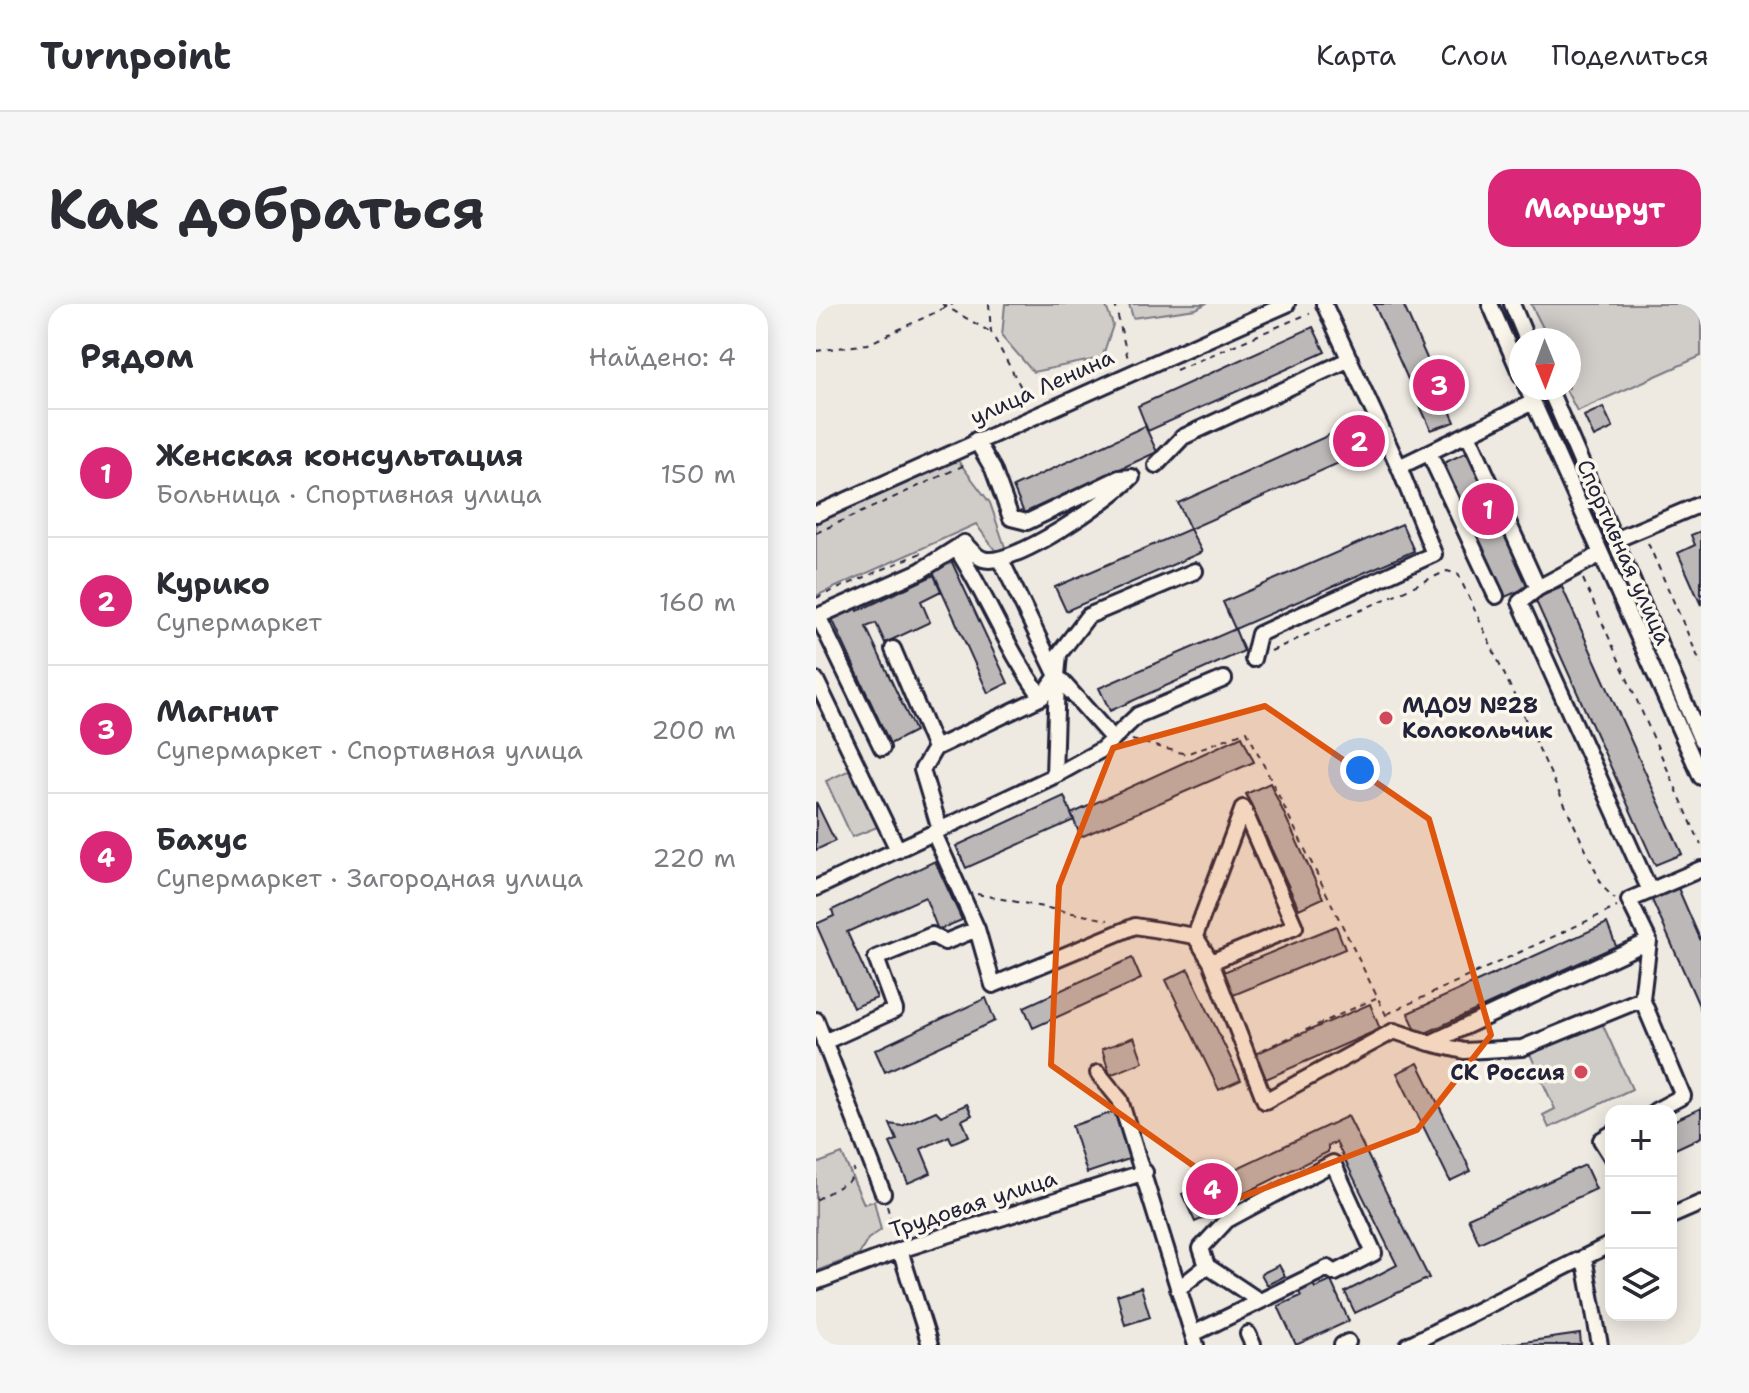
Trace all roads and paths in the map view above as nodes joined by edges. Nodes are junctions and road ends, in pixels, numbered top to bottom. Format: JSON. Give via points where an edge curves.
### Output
{"nodes":[{"id":1,"x":942,"y":304,"type":"edge"},
{"id":2,"x":953,"y":304,"type":"edge"},
{"id":3,"x":989,"y":304,"type":"edge"},
{"id":4,"x":1115,"y":304,"type":"edge"},
{"id":5,"x":1287,"y":304,"type":"edge"},
{"id":6,"x":1324,"y":304,"type":"edge"},
{"id":7,"x":1490,"y":304,"type":"edge"},
{"id":8,"x":1512,"y":304,"type":"edge"},
{"id":9,"x":947,"y":309,"type":"junction"},
{"id":10,"x":1522,"y":328,"type":"edge"},
{"id":11,"x":991,"y":332,"type":"junction"},
{"id":12,"x":1509,"y":348,"type":"edge"},
{"id":13,"x":816,"y":351,"type":"edge"},
{"id":14,"x":1350,"y":359,"type":"junction"},
{"id":15,"x":1131,"y":372,"type":"junction"},
{"id":16,"x":1522,"y":400,"type":"edge"},
{"id":17,"x":1532,"y":400,"type":"edge"},
{"id":18,"x":1554,"y":400,"type":"edge"},
{"id":19,"x":1035,"y":414,"type":"junction"},
{"id":20,"x":1468,"y":434,"type":"junction"},
{"id":21,"x":976,"y":440,"type":"junction"},
{"id":22,"x":1429,"y":453,"type":"junction"},
{"id":23,"x":1156,"y":465,"type":"dead end"},
{"id":24,"x":964,"y":467,"type":"dead end"},
{"id":25,"x":1399,"y":467,"type":"junction"},
{"id":26,"x":1701,"y":504,"type":"edge"},
{"id":27,"x":816,"y":514,"type":"edge"},
{"id":28,"x":1642,"y":529,"type":"junction"},
{"id":29,"x":816,"y":533,"type":"edge"},
{"id":30,"x":1615,"y":540,"type":"junction"},
{"id":31,"x":956,"y":548,"type":"junction"},
{"id":32,"x":923,"y":552,"type":"dead end"},
{"id":33,"x":1601,"y":554,"type":"junction"},
{"id":34,"x":1001,"y":560,"type":"junction"},
{"id":35,"x":1577,"y":567,"type":"junction"},
{"id":36,"x":1195,"y":571,"type":"dead end"},
{"id":37,"x":1538,"y":588,"type":"junction"},
{"id":38,"x":1496,"y":596,"type":"dead end"},
{"id":39,"x":816,"y":598,"type":"edge"},
{"id":40,"x":817,"y":616,"type":"edge"},
{"id":41,"x":893,"y":649,"type":"dead end"},
{"id":42,"x":1253,"y":659,"type":"joint"},
{"id":43,"x":1701,"y":664,"type":"edge"},
{"id":44,"x":1057,"y":676,"type":"junction"},
{"id":45,"x":1224,"y":679,"type":"dead end"},
{"id":46,"x":816,"y":680,"type":"edge"},
{"id":47,"x":1042,"y":697,"type":"junction"},
{"id":48,"x":1113,"y":739,"type":"junction"},
{"id":49,"x":1131,"y":739,"type":"dead end"},
{"id":50,"x":1701,"y":740,"type":"edge"},
{"id":51,"x":882,"y":748,"type":"dead end"},
{"id":52,"x":935,"y":748,"type":"junction"},
{"id":53,"x":1054,"y":776,"type":"junction"},
{"id":54,"x":1701,"y":777,"type":"edge"},
{"id":55,"x":937,"y":832,"type":"junction"},
{"id":56,"x":1701,"y":845,"type":"edge"},
{"id":57,"x":898,"y":850,"type":"junction"},
{"id":58,"x":1701,"y":869,"type":"edge"},
{"id":59,"x":816,"y":888,"type":"edge"},
{"id":60,"x":960,"y":890,"type":"junction"},
{"id":61,"x":1650,"y":891,"type":"junction"},
{"id":62,"x":1135,"y":926,"type":"junction"},
{"id":63,"x":977,"y":929,"type":"junction"},
{"id":64,"x":1195,"y":936,"type":"junction"},
{"id":65,"x":1649,"y":941,"type":"junction"},
{"id":66,"x":1211,"y":962,"type":"junction"},
{"id":67,"x":1377,"y":997,"type":"junction"},
{"id":68,"x":1642,"y":999,"type":"junction"},
{"id":69,"x":1386,"y":1015,"type":"junction"},
{"id":70,"x":816,"y":1020,"type":"edge"},
{"id":71,"x":1394,"y":1031,"type":"junction"},
{"id":72,"x":824,"y":1042,"type":"junction"},
{"id":73,"x":1430,"y":1043,"type":"junction"},
{"id":74,"x":1248,"y":1056,"type":"junction"},
{"id":75,"x":1098,"y":1073,"type":"dead end"},
{"id":76,"x":1666,"y":1105,"type":"edge"},
{"id":77,"x":854,"y":1169,"type":"dead end"},
{"id":78,"x":1145,"y":1172,"type":"junction"},
{"id":79,"x":883,"y":1193,"type":"joint"},
{"id":80,"x":816,"y":1200,"type":"edge"},
{"id":81,"x":1701,"y":1203,"type":"edge"},
{"id":82,"x":1677,"y":1213,"type":"edge"},
{"id":83,"x":1605,"y":1247,"type":"edge"},
{"id":84,"x":900,"y":1250,"type":"junction"},
{"id":85,"x":1584,"y":1257,"type":"junction"},
{"id":86,"x":1207,"y":1266,"type":"junction"},
{"id":87,"x":816,"y":1282,"type":"edge"},
{"id":88,"x":1178,"y":1289,"type":"junction"},
{"id":89,"x":1258,"y":1300,"type":"junction"},
{"id":90,"x":1435,"y":1339,"type":"edge"},
{"id":91,"x":1194,"y":1340,"type":"edge"},
{"id":92,"x":930,"y":1345,"type":"edge"},
{"id":93,"x":1408,"y":1345,"type":"edge"},
{"id":94,"x":1600,"y":1345,"type":"edge"}],
"edges":[{"from":1,"to":9,"type":"path"},
{"from":2,"to":9,"type":"path"},
{"from":3,"to":11,"type":"path"},
{"from":4,"to":15,"type":"path"},
{"from":5,"to":15,"type":"street","name":"улица Ленина"},
{"from":6,"to":14,"type":"street"},
{"from":7,"to":12,"type":"street"},
{"from":8,"to":10,"type":"street"},
{"from":9,"to":11,"type":"path"},
{"from":9,"to":13,"type":"path","via":[[868,344]]},
{"from":11,"to":19,"type":"path"},
{"from":14,"to":23,"type":"street","via":[[1183,437]]},
{"from":14,"to":25,"type":"street"},
{"from":15,"to":19,"type":"street","name":"улица Ленина"},
{"from":16,"to":20,"type":"street"},
{"from":17,"to":33,"type":"street","name":"Спортивная улица"},
{"from":18,"to":30,"type":"street","name":"Спортивная улица"},
{"from":19,"to":21,"type":"street","name":"улица Ленина"},
{"from":20,"to":22,"type":"street"},
{"from":20,"to":37,"type":"street"},
{"from":21,"to":27,"type":"street","name":"улица Ленина"},
{"from":21,"to":34,"type":"street","via":[[1011,518],[1027,522],[1119,478],[1132,477],[1065,528]]},
{"from":22,"to":25,"type":"street"},
{"from":22,"to":38,"type":"street"},
{"from":24,"to":29,"type":"path"},
{"from":25,"to":42,"type":"street","via":[[1434,554],[1259,634]]},
{"from":26,"to":28,"type":"street"},
{"from":28,"to":30,"type":"street"},
{"from":28,"to":43,"type":"path"},
{"from":30,"to":50,"type":"street","name":"Спортивная улица"},
{"from":31,"to":34,"type":"street","via":[[964,543],[982,559]]},
{"from":31,"to":40,"type":"street","via":[[920,571]]},
{"from":31,"to":47,"type":"street","via":[[1017,664]]},
{"from":32,"to":39,"type":"path"},
{"from":33,"to":35,"type":"street"},
{"from":33,"to":54,"type":"street","name":"Спортивная улица"},
{"from":34,"to":44,"type":"street"},
{"from":35,"to":37,"type":"street"},
{"from":35,"to":56,"type":"path"},
{"from":36,"to":44,"type":"street","via":[[1088,616],[1059,654]]},
{"from":37,"to":61,"type":"street","via":[[1520,602]]},
{"from":40,"to":51,"type":"street"},
{"from":41,"to":52,"type":"street"},
{"from":42,"to":69,"type":"path","via":[[1447,571],[1458,574],[1603,887],[1619,906]]},
{"from":44,"to":47,"type":"street"},
{"from":44,"to":48,"type":"street"},
{"from":44,"to":53,"type":"street"},
{"from":45,"to":48,"type":"street","via":[[1138,715]]},
{"from":46,"to":57,"type":"street"},
{"from":47,"to":52,"type":"street"},
{"from":48,"to":53,"type":"street"},
{"from":49,"to":67,"type":"path","via":[[1186,754],[1247,731]]},
{"from":52,"to":55,"type":"street","via":[[922,770]]},
{"from":53,"to":55,"type":"street"},
{"from":55,"to":57,"type":"street"},
{"from":55,"to":60,"type":"street"},
{"from":57,"to":59,"type":"street"},
{"from":58,"to":61,"type":"street"},
{"from":60,"to":62,"type":"path"},
{"from":60,"to":63,"type":"street"},
{"from":61,"to":65,"type":"street","via":[[1629,900]]},
{"from":62,"to":63,"type":"street","via":[[993,985]]},
{"from":62,"to":64,"type":"street"},
{"from":63,"to":72,"type":"street","via":[[945,942],[932,935],[876,958],[895,1010]]},
{"from":64,"to":66,"type":"street"},
{"from":64,"to":66,"type":"street","via":[[1243,808],[1295,927]]},
{"from":65,"to":68,"type":"street"},
{"from":65,"to":73,"type":"street"},
{"from":66,"to":74,"type":"street"},
{"from":67,"to":69,"type":"path"},
{"from":67,"to":74,"type":"path"},
{"from":68,"to":73,"type":"street","via":[[1522,1048],[1464,1051]]},
{"from":68,"to":76,"type":"street","via":[[1683,1096]]},
{"from":69,"to":71,"type":"path"},
{"from":70,"to":72,"type":"street"},
{"from":71,"to":73,"type":"street"},
{"from":71,"to":74,"type":"street","via":[[1265,1101]]},
{"from":72,"to":79,"type":"street"},
{"from":75,"to":78,"type":"street","via":[[1120,1100]]},
{"from":77,"to":80,"type":"path","via":[[850,1180]]},
{"from":78,"to":84,"type":"street","name":"Трудовая улица"},
{"from":78,"to":88,"type":"street"},
{"from":79,"to":84,"type":"path"},
{"from":81,"to":82,"type":"street"},
{"from":83,"to":85,"type":"street"},
{"from":84,"to":87,"type":"street","name":"Трудовая улица"},
{"from":84,"to":92,"type":"street"},
{"from":85,"to":90,"type":"street"},
{"from":85,"to":94,"type":"street"},
{"from":86,"to":88,"type":"street"},
{"from":86,"to":89,"type":"street"},
{"from":86,"to":89,"type":"street","via":[[1201,1248],[1227,1220],[1333,1163],[1374,1253]]},
{"from":88,"to":91,"type":"street"},
{"from":89,"to":91,"type":"street"},
{"from":90,"to":93,"type":"street"}]}
